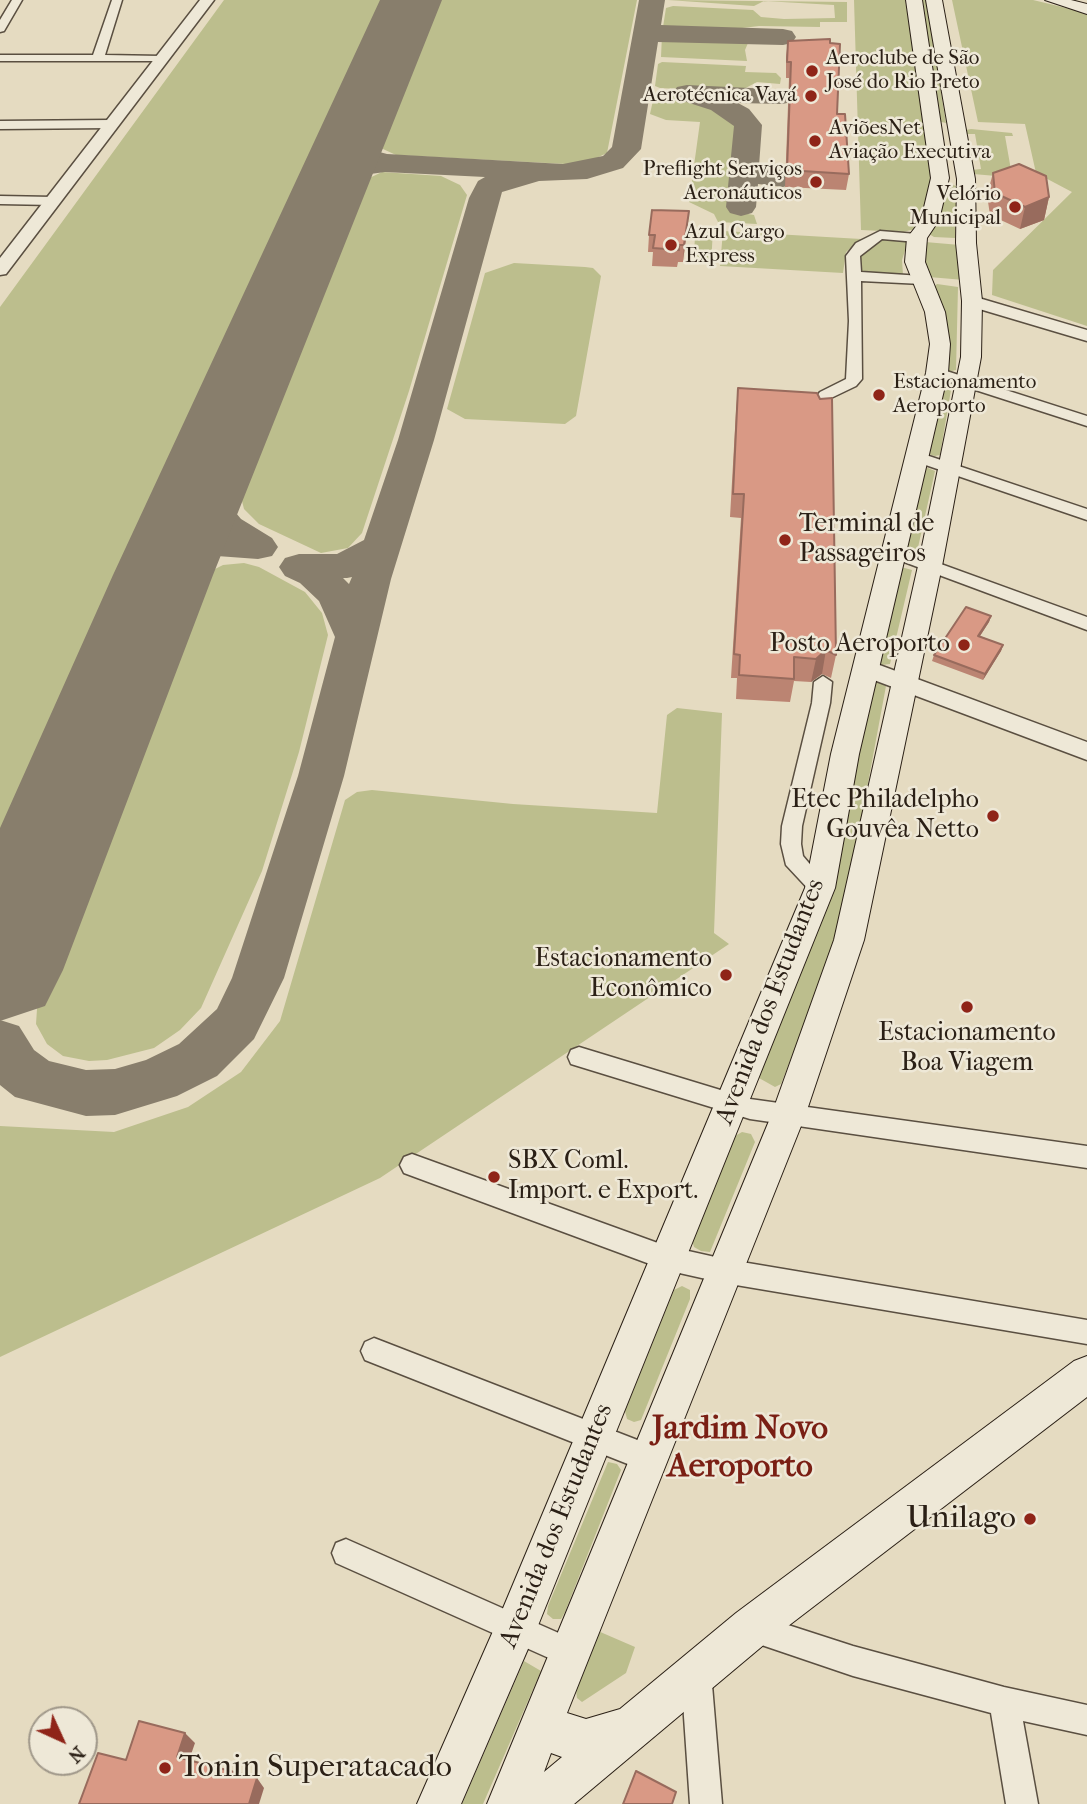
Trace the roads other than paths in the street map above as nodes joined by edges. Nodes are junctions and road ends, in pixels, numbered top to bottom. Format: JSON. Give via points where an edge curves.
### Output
{"nodes":[{"id":1,"x":17,"y":0,"type":"edge"},
{"id":2,"x":117,"y":0,"type":"edge"},
{"id":3,"x":207,"y":0,"type":"edge"},
{"id":4,"x":914,"y":0,"type":"edge"},
{"id":5,"x":934,"y":0,"type":"edge"},
{"id":6,"x":1053,"y":0,"type":"edge"},
{"id":7,"x":1087,"y":9,"type":"edge"},
{"id":8,"x":0,"y":29,"type":"edge"},
{"id":9,"x":0,"y":58,"type":"edge"},
{"id":10,"x":98,"y":58,"type":"junction"},
{"id":11,"x":162,"y":60,"type":"junction"},
{"id":12,"x":111,"y":124,"type":"junction"},
{"id":13,"x":0,"y":125,"type":"edge"},
{"id":14,"x":945,"y":126,"type":"junction"},
{"id":15,"x":953,"y":178,"type":"junction"},
{"id":16,"x":0,"y":200,"type":"edge"},
{"id":17,"x":52,"y":201,"type":"junction"},
{"id":18,"x":944,"y":241,"type":"junction"},
{"id":19,"x":0,"y":270,"type":"edge"},
{"id":20,"x":853,"y":276,"type":"junction"},
{"id":21,"x":922,"y":281,"type":"junction"},
{"id":22,"x":971,"y":292,"type":"junction"},
{"id":23,"x":1087,"y":336,"type":"edge"},
{"id":24,"x":951,"y":378,"type":"junction"},
{"id":25,"x":821,"y":416,"type":"edge"},
{"id":26,"x":1087,"y":421,"type":"edge"},
{"id":27,"x":917,"y":457,"type":"junction"},
{"id":28,"x":948,"y":468,"type":"junction"},
{"id":29,"x":1087,"y":515,"type":"edge"},
{"id":30,"x":894,"y":552,"type":"junction"},
{"id":31,"x":930,"y":566,"type":"junction"},
{"id":32,"x":1087,"y":624,"type":"edge"},
{"id":33,"x":866,"y":668,"type":"junction"},
{"id":34,"x":905,"y":681,"type":"junction"},
{"id":35,"x":823,"y":682,"type":"dead end"},
{"id":36,"x":1087,"y":751,"type":"edge"},
{"id":37,"x":820,"y":888,"type":"junction"},
{"id":38,"x":579,"y":1057,"type":"dead end"},
{"id":39,"x":733,"y":1104,"type":"junction"},
{"id":40,"x":788,"y":1116,"type":"junction"},
{"id":41,"x":1087,"y":1157,"type":"edge"},
{"id":42,"x":412,"y":1165,"type":"dead end"},
{"id":43,"x":666,"y":1258,"type":"junction"},
{"id":44,"x":724,"y":1271,"type":"junction"},
{"id":45,"x":1087,"y":1332,"type":"edge"},
{"id":46,"x":374,"y":1351,"type":"dead end"},
{"id":47,"x":1087,"y":1374,"type":"edge"},
{"id":48,"x":593,"y":1436,"type":"junction"},
{"id":49,"x":648,"y":1458,"type":"junction"},
{"id":50,"x":346,"y":1553,"type":"dead end"},
{"id":51,"x":516,"y":1628,"type":"junction"},
{"id":52,"x":751,"y":1628,"type":"junction"},
{"id":53,"x":569,"y":1652,"type":"junction"},
{"id":54,"x":696,"y":1671,"type":"junction"},
{"id":55,"x":1004,"y":1702,"type":"junction"},
{"id":56,"x":541,"y":1720,"type":"junction"},
{"id":57,"x":638,"y":1720,"type":"junction"},
{"id":58,"x":1087,"y":1720,"type":"edge"},
{"id":59,"x":439,"y":1804,"type":"edge"},
{"id":60,"x":509,"y":1804,"type":"edge"},
{"id":61,"x":541,"y":1804,"type":"edge"},
{"id":62,"x":706,"y":1804,"type":"edge"},
{"id":63,"x":1022,"y":1804,"type":"edge"}],
"edges":[{"from":1,"to":8,"type":"street"},
{"from":2,"to":10,"type":"street"},
{"from":3,"to":11,"type":"street"},
{"from":4,"to":14,"type":"main road","name":"Avenida dos Estudantes"},
{"from":5,"to":14,"type":"main road","name":"Avenida dos Estudantes"},
{"from":6,"to":7,"type":"main road"},
{"from":9,"to":10,"type":"street"},
{"from":10,"to":11,"type":"street"},
{"from":11,"to":12,"type":"street"},
{"from":12,"to":13,"type":"street"},
{"from":12,"to":17,"type":"street"},
{"from":14,"to":15,"type":"main road","name":"Avenida dos Estudantes"},
{"from":15,"to":18,"type":"main road","name":"Avenida dos Estudantes"},
{"from":15,"to":18,"type":"main road","name":"Avenida dos Estudantes","via":[[930,220]]},
{"from":16,"to":17,"type":"street"},
{"from":17,"to":19,"type":"street"},
{"from":18,"to":20,"type":"street","via":[[880,235],[853,256]]},
{"from":18,"to":21,"type":"main road","name":"Avenida dos Estudantes","via":[[915,262]]},
{"from":18,"to":22,"type":"main road","name":"Avenida dos Estudantes"},
{"from":20,"to":21,"type":"street"},
{"from":20,"to":25,"type":"street","via":[[854,379],[825,395]]},
{"from":21,"to":22,"type":"main road"},
{"from":21,"to":24,"type":"main road","name":"Avenida dos Estudantes","via":[[935,312]]},
{"from":22,"to":23,"type":"street"},
{"from":22,"to":24,"type":"main road","name":"Avenida dos Estudantes","via":[[971,357]]},
{"from":24,"to":26,"type":"street"},
{"from":24,"to":27,"type":"main road","name":"Avenida dos Estudantes"},
{"from":24,"to":28,"type":"main road","name":"Avenida dos Estudantes"},
{"from":27,"to":28,"type":"street"},
{"from":27,"to":30,"type":"main road","name":"Avenida dos Estudantes"},
{"from":28,"to":29,"type":"street"},
{"from":28,"to":31,"type":"main road","name":"Avenida dos Estudantes"},
{"from":30,"to":31,"type":"street"},
{"from":30,"to":33,"type":"main road","name":"Avenida dos Estudantes"},
{"from":31,"to":32,"type":"street"},
{"from":31,"to":34,"type":"main road","name":"Avenida dos Estudantes"},
{"from":33,"to":34,"type":"street"},
{"from":33,"to":37,"type":"main road","name":"Avenida dos Estudantes"},
{"from":34,"to":36,"type":"street"},
{"from":34,"to":40,"type":"main road","name":"Avenida dos Estudantes","via":[[849,940]]},
{"from":35,"to":37,"type":"street","via":[[791,844],[793,859]]},
{"from":37,"to":39,"type":"main road","name":"Avenida dos Estudantes"},
{"from":38,"to":39,"type":"street"},
{"from":39,"to":40,"type":"street"},
{"from":39,"to":43,"type":"main road","name":"Avenida dos Estudantes"},
{"from":40,"to":41,"type":"street"},
{"from":40,"to":44,"type":"main road","name":"Avenida dos Estudantes"},
{"from":42,"to":43,"type":"street"},
{"from":43,"to":44,"type":"street"},
{"from":43,"to":48,"type":"main road","name":"Avenida dos Estudantes"},
{"from":44,"to":45,"type":"street"},
{"from":44,"to":49,"type":"main road","name":"Avenida dos Estudantes"},
{"from":46,"to":48,"type":"street"},
{"from":47,"to":52,"type":"main road"},
{"from":48,"to":49,"type":"street"},
{"from":48,"to":51,"type":"main road","name":"Avenida dos Estudantes"},
{"from":49,"to":53,"type":"main road","name":"Avenida dos Estudantes"},
{"from":50,"to":51,"type":"street"},
{"from":51,"to":53,"type":"street"},
{"from":51,"to":59,"type":"main road","name":"Avenida dos Estudantes"},
{"from":52,"to":54,"type":"main road"},
{"from":52,"to":55,"type":"street"},
{"from":53,"to":56,"type":"main road","name":"Avenida dos Estudantes"},
{"from":54,"to":57,"type":"main road"},
{"from":54,"to":62,"type":"street"},
{"from":55,"to":58,"type":"street"},
{"from":55,"to":63,"type":"street"},
{"from":56,"to":57,"type":"main road","via":[[560,1735],[586,1741]]},
{"from":56,"to":60,"type":"main road","name":"Avenida dos Estudantes"},
{"from":57,"to":61,"type":"main road"}]}
